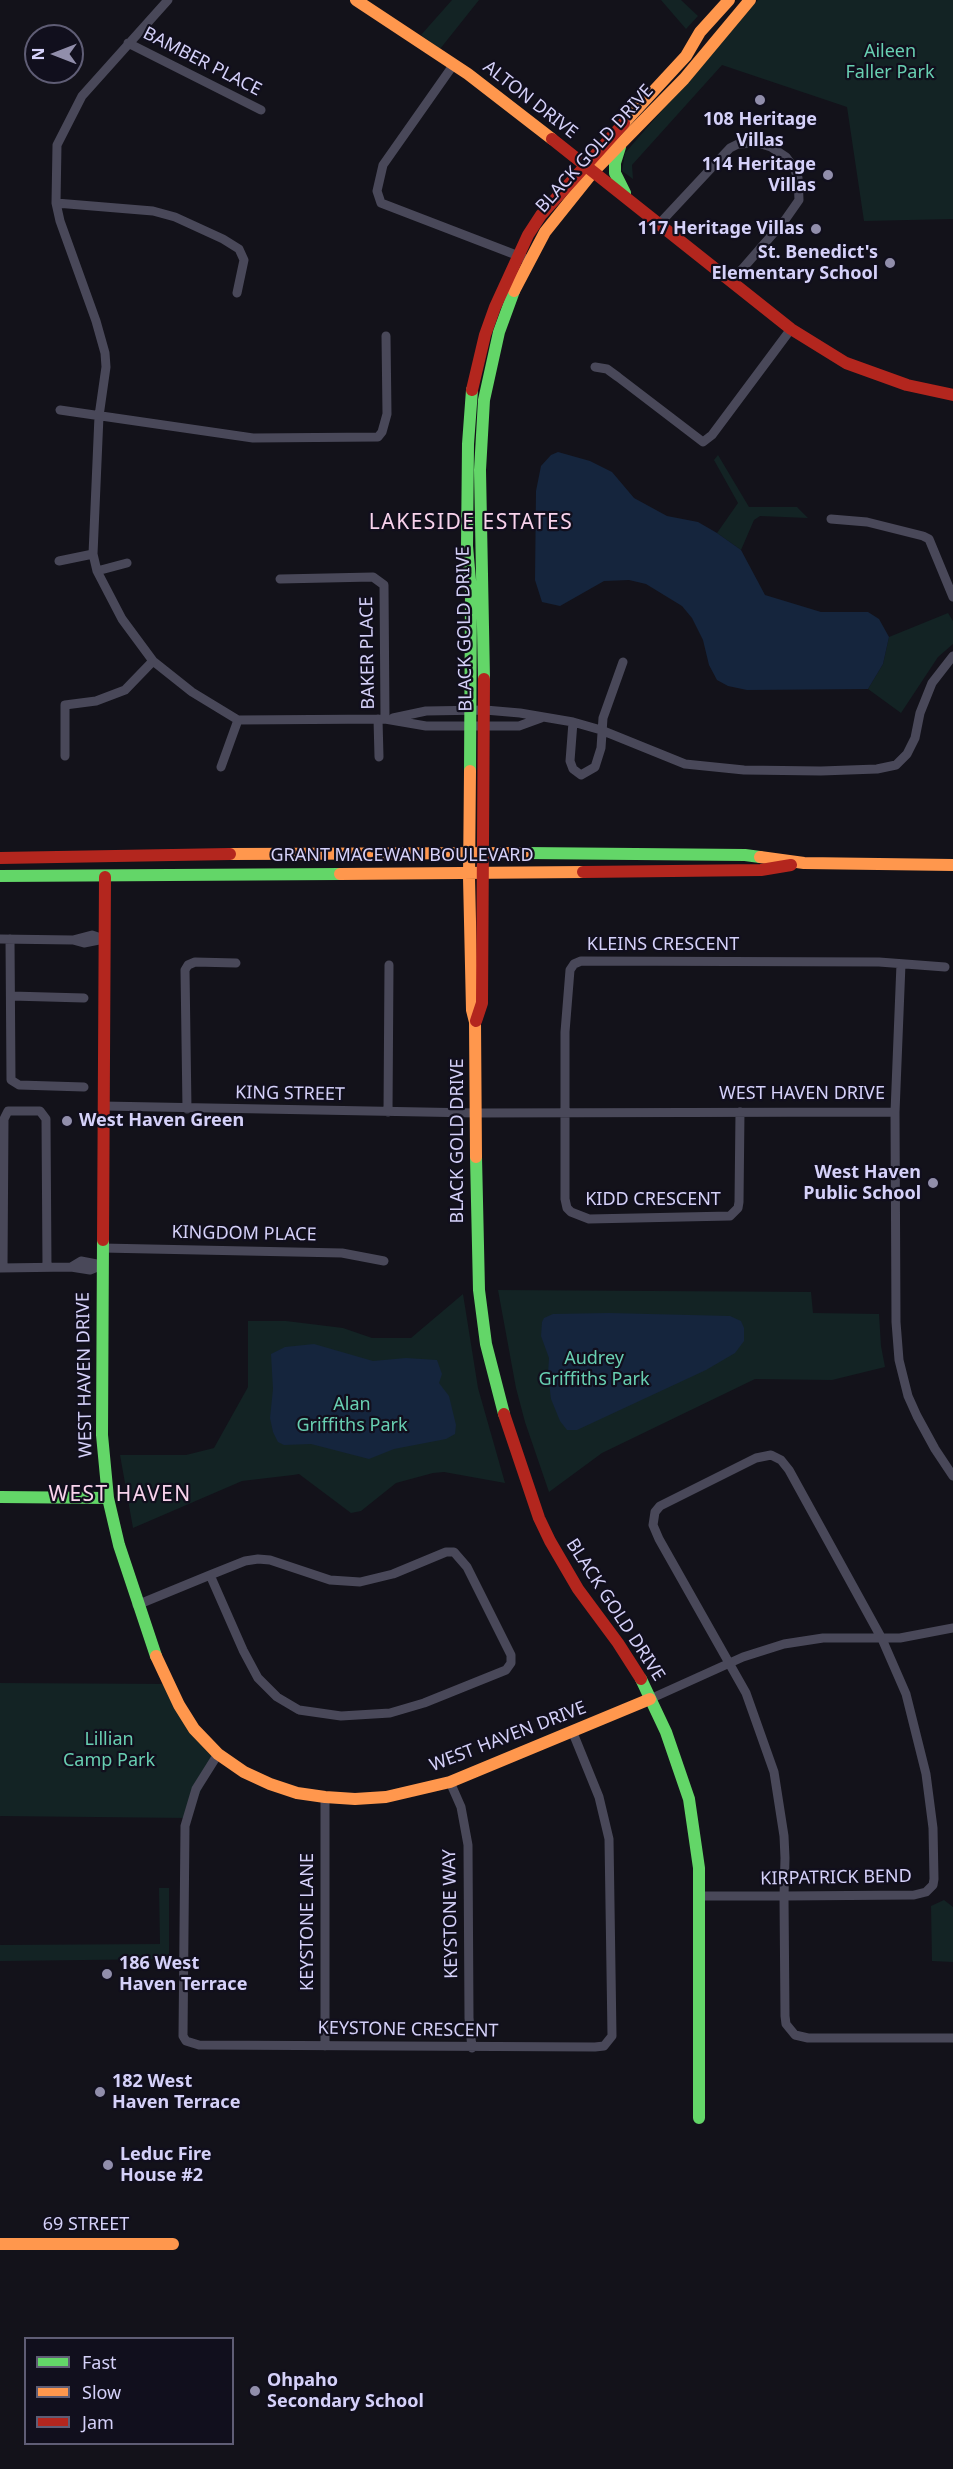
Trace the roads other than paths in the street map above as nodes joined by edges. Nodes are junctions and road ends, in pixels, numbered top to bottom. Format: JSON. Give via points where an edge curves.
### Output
{"nodes":[{"id":1,"x":168,"y":0,"type":"edge"},
{"id":2,"x":356,"y":0,"type":"edge"},
{"id":3,"x":729,"y":0,"type":"edge"},
{"id":4,"x":750,"y":0,"type":"edge"},
{"id":5,"x":128,"y":43,"type":"junction"},
{"id":6,"x":454,"y":64,"type":"junction"},
{"id":7,"x":261,"y":110,"type":"dead end"},
{"id":8,"x":622,"y":144,"type":"junction"},
{"id":9,"x":589,"y":169,"type":"junction"},
{"id":10,"x":628,"y":199,"type":"junction"},
{"id":11,"x":56,"y":203,"type":"junction"},
{"id":12,"x":660,"y":223,"type":"junction"},
{"id":13,"x":523,"y":258,"type":"junction"},
{"id":14,"x":731,"y":282,"type":"junction"},
{"id":15,"x":237,"y":293,"type":"dead end"},
{"id":16,"x":791,"y":329,"type":"junction"},
{"id":17,"x":386,"y":336,"type":"dead end"},
{"id":18,"x":595,"y":367,"type":"dead end"},
{"id":19,"x":953,"y":394,"type":"edge"},
{"id":20,"x":60,"y":410,"type":"dead end"},
{"id":21,"x":99,"y":416,"type":"junction"},
{"id":22,"x":831,"y":519,"type":"dead end"},
{"id":23,"x":93,"y":554,"type":"junction"},
{"id":24,"x":59,"y":561,"type":"dead end"},
{"id":25,"x":127,"y":562,"type":"dead end"},
{"id":26,"x":97,"y":571,"type":"junction"},
{"id":27,"x":280,"y":579,"type":"dead end"},
{"id":28,"x":953,"y":597,"type":"edge"},
{"id":29,"x":953,"y":656,"type":"edge"},
{"id":30,"x":153,"y":661,"type":"junction"},
{"id":31,"x":623,"y":662,"type":"dead end"},
{"id":32,"x":470,"y":710,"type":"junction"},
{"id":33,"x":485,"y":710,"type":"junction"},
{"id":34,"x":541,"y":718,"type":"junction"},
{"id":35,"x":382,"y":719,"type":"junction"},
{"id":36,"x":238,"y":720,"type":"junction"},
{"id":37,"x":573,"y":722,"type":"junction"},
{"id":38,"x":470,"y":726,"type":"junction"},
{"id":39,"x":485,"y":726,"type":"junction"},
{"id":40,"x":601,"y":730,"type":"junction"},
{"id":41,"x":65,"y":756,"type":"dead end"},
{"id":42,"x":379,"y":757,"type":"dead end"},
{"id":43,"x":221,"y":767,"type":"dead end"},
{"id":44,"x":471,"y":853,"type":"junction"},
{"id":45,"x":484,"y":853,"type":"junction"},
{"id":46,"x":0,"y":858,"type":"edge"},
{"id":47,"x":804,"y":863,"type":"junction"},
{"id":48,"x":953,"y":865,"type":"edge"},
{"id":49,"x":476,"y":873,"type":"junction"},
{"id":50,"x":0,"y":876,"type":"edge"},
{"id":51,"x":105,"y":877,"type":"junction"},
{"id":52,"x":5,"y":939,"type":"edge"},
{"id":53,"x":104,"y":939,"type":"junction"},
{"id":54,"x":236,"y":963,"type":"dead end"},
{"id":55,"x":389,"y":964,"type":"dead end"},
{"id":56,"x":901,"y":964,"type":"junction"},
{"id":57,"x":945,"y":967,"type":"dead end"},
{"id":58,"x":11,"y":996,"type":"junction"},
{"id":59,"x":84,"y":998,"type":"dead end"},
{"id":60,"x":84,"y":1087,"type":"dead end"},
{"id":61,"x":103,"y":1106,"type":"junction"},
{"id":62,"x":186,"y":1109,"type":"junction"},
{"id":63,"x":566,"y":1111,"type":"junction"},
{"id":64,"x":388,"y":1112,"type":"junction"},
{"id":65,"x":740,"y":1112,"type":"junction"},
{"id":66,"x":895,"y":1112,"type":"junction"},
{"id":67,"x":476,"y":1113,"type":"junction"},
{"id":68,"x":102,"y":1248,"type":"junction"},
{"id":69,"x":384,"y":1260,"type":"dead end"},
{"id":70,"x":102,"y":1266,"type":"junction"},
{"id":71,"x":47,"y":1267,"type":"junction"},
{"id":72,"x":2,"y":1268,"type":"edge"},
{"id":73,"x":953,"y":1476,"type":"edge"},
{"id":74,"x":0,"y":1497,"type":"edge"},
{"id":75,"x":108,"y":1498,"type":"junction"},
{"id":76,"x":210,"y":1575,"type":"junction"},
{"id":77,"x":137,"y":1605,"type":"junction"},
{"id":78,"x":953,"y":1628,"type":"edge"},
{"id":79,"x":882,"y":1639,"type":"junction"},
{"id":80,"x":729,"y":1663,"type":"junction"},
{"id":81,"x":650,"y":1699,"type":"junction"},
{"id":82,"x":573,"y":1732,"type":"junction"},
{"id":83,"x":218,"y":1754,"type":"junction"},
{"id":84,"x":450,"y":1782,"type":"junction"},
{"id":85,"x":326,"y":1797,"type":"junction"},
{"id":86,"x":699,"y":1896,"type":"junction"},
{"id":87,"x":784,"y":1896,"type":"junction"},
{"id":88,"x":953,"y":2038,"type":"edge"},
{"id":89,"x":325,"y":2046,"type":"junction"},
{"id":90,"x":472,"y":2048,"type":"junction"},
{"id":91,"x":699,"y":2118,"type":"dead end"},
{"id":92,"x":0,"y":2244,"type":"edge"},
{"id":93,"x":172,"y":2244,"type":"dead end"}],
"edges":[{"from":1,"to":5,"type":"street"},
{"from":2,"to":6,"type":"main road","name":"ALTON DRIVE"},
{"from":3,"to":9,"type":"main road","name":"BLACK GOLD DRIVE"},
{"from":4,"to":8,"type":"main road","name":"BLACK GOLD DRIVE","via":[[684,79]]},
{"from":5,"to":7,"type":"street","name":"BAMBER PLACE"},
{"from":5,"to":11,"type":"street","via":[[81,96],[57,145]]},
{"from":6,"to":9,"type":"main road","name":"ALTON DRIVE"},
{"from":6,"to":13,"type":"street","via":[[382,165],[377,191],[381,203]]},
{"from":8,"to":9,"type":"main road","name":"BLACK GOLD DRIVE"},
{"from":8,"to":10,"type":"main road","via":[[615,173]]},
{"from":9,"to":10,"type":"main road","name":"ALTON DRIVE"},
{"from":9,"to":13,"type":"main road","name":"BLACK GOLD DRIVE","via":[[540,215]]},
{"from":10,"to":12,"type":"main road","name":"ALTON DRIVE"},
{"from":11,"to":15,"type":"street","via":[[153,211],[223,240],[239,249],[244,260]]},
{"from":11,"to":21,"type":"street","via":[[105,353]]},
{"from":12,"to":14,"type":"main road","name":"ALTON DRIVE"},
{"from":12,"to":14,"type":"street","via":[[730,148],[758,143],[786,157],[795,168],[799,200]]},
{"from":13,"to":32,"type":"main road","name":"BLACK GOLD DRIVE","via":[[485,335],[469,418]]},
{"from":13,"to":33,"type":"main road","name":"BLACK GOLD DRIVE","via":[[499,332],[482,425]]},
{"from":14,"to":16,"type":"main road","name":"ALTON DRIVE"},
{"from":16,"to":18,"type":"street","via":[[703,442],[607,369]]},
{"from":16,"to":19,"type":"main road","name":"ALTON DRIVE","via":[[846,363],[908,385]]},
{"from":17,"to":21,"type":"street","via":[[387,414],[378,437],[253,438]]},
{"from":20,"to":21,"type":"street"},
{"from":21,"to":23,"type":"street"},
{"from":22,"to":28,"type":"street","via":[[867,522],[929,539]]},
{"from":23,"to":24,"type":"street"},
{"from":23,"to":26,"type":"street"},
{"from":25,"to":26,"type":"street"},
{"from":26,"to":30,"type":"street","via":[[122,619]]},
{"from":27,"to":35,"type":"street","name":"BAKER PLACE","via":[[373,577],[384,585],[387,703]]},
{"from":29,"to":40,"type":"street","via":[[932,683],[907,754],[891,766],[821,771],[716,769],[685,764]]},
{"from":30,"to":36,"type":"street","via":[[192,692]]},
{"from":30,"to":41,"type":"street","via":[[125,690],[96,701],[64,705]]},
{"from":31,"to":40,"type":"street"},
{"from":32,"to":33,"type":"street"},
{"from":32,"to":35,"type":"street","via":[[426,711]]},
{"from":32,"to":38,"type":"main road","name":"BLACK GOLD DRIVE"},
{"from":33,"to":34,"type":"street"},
{"from":33,"to":39,"type":"main road","name":"BLACK GOLD DRIVE"},
{"from":34,"to":37,"type":"street"},
{"from":34,"to":39,"type":"street","via":[[519,726]]},
{"from":35,"to":36,"type":"street"},
{"from":35,"to":38,"type":"street","via":[[426,726]]},
{"from":35,"to":42,"type":"street"},
{"from":36,"to":43,"type":"street"},
{"from":37,"to":40,"type":"street"},
{"from":37,"to":40,"type":"street","via":[[570,761],[581,775],[595,767]]},
{"from":38,"to":39,"type":"street"},
{"from":38,"to":44,"type":"main road","name":"BLACK GOLD DRIVE"},
{"from":39,"to":45,"type":"main road","name":"BLACK GOLD DRIVE"},
{"from":44,"to":45,"type":"main road","name":"GRANT MACEWAN BOULEVARD"},
{"from":44,"to":46,"type":"main road","name":"GRANT MACEWAN BOULEVARD"},
{"from":44,"to":49,"type":"main road","name":"BLACK GOLD DRIVE"},
{"from":45,"to":47,"type":"main road","name":"GRANT MACEWAN BOULEVARD","via":[[745,855]]},
{"from":45,"to":49,"type":"main road","name":"BLACK GOLD DRIVE"},
{"from":47,"to":48,"type":"main road","name":"GRANT MACEWAN BOULEVARD"},
{"from":47,"to":49,"type":"main road","name":"GRANT MACEWAN BOULEVARD","via":[[761,870]]},
{"from":49,"to":51,"type":"main road","name":"GRANT MACEWAN BOULEVARD"},
{"from":49,"to":67,"type":"main road","name":"BLACK GOLD DRIVE","via":[[482,1003],[475,1022]]},
{"from":50,"to":51,"type":"main road","name":"GRANT MACEWAN BOULEVARD"},
{"from":51,"to":53,"type":"main road","name":"WEST HAVEN DRIVE"},
{"from":52,"to":53,"type":"street","via":[[73,940],[92,935]]},
{"from":52,"to":58,"type":"street"},
{"from":53,"to":61,"type":"main road","name":"WEST HAVEN DRIVE"},
{"from":54,"to":62,"type":"street","via":[[195,962],[185,970]]},
{"from":55,"to":64,"type":"street"},
{"from":56,"to":57,"type":"street","name":"KLEINS CRESCENT"},
{"from":56,"to":63,"type":"street","name":"KLEINS CRESCENT","via":[[574,964],[570,970],[565,1032]]},
{"from":56,"to":66,"type":"street"},
{"from":58,"to":59,"type":"street"},
{"from":58,"to":60,"type":"street","via":[[11,1080],[19,1085]]},
{"from":61,"to":62,"type":"street","name":"KING STREET"},
{"from":61,"to":68,"type":"main road","name":"WEST HAVEN DRIVE"},
{"from":62,"to":64,"type":"street","name":"KING STREET"},
{"from":63,"to":65,"type":"street","name":"WEST HAVEN DRIVE"},
{"from":63,"to":65,"type":"street","name":"KIDD CRESCENT","via":[[567,1208],[576,1216],[589,1219],[730,1216],[739,1202]]},
{"from":63,"to":67,"type":"street","name":"WEST HAVEN DRIVE"},
{"from":64,"to":67,"type":"street","name":"KING STREET"},
{"from":65,"to":66,"type":"street","name":"WEST HAVEN DRIVE"},
{"from":66,"to":73,"type":"street","name":"WEST HAVEN DRIVE","via":[[899,1360],[917,1416]]},
{"from":67,"to":81,"type":"main road","name":"BLACK GOLD DRIVE","via":[[479,1290],[486,1344],[503,1413],[550,1541],[578,1589],[631,1661]]},
{"from":68,"to":69,"type":"street","name":"KINGDOM PLACE","via":[[342,1253]]},
{"from":68,"to":70,"type":"main road","name":"WEST HAVEN DRIVE"},
{"from":70,"to":71,"type":"street","via":[[81,1261],[71,1267]]},
{"from":70,"to":75,"type":"main road","name":"WEST HAVEN DRIVE","via":[[102,1435]]},
{"from":71,"to":72,"type":"street"},
{"from":71,"to":72,"type":"street","via":[[46,1119],[40,1111],[8,1111],[4,1119]]},
{"from":74,"to":75,"type":"main road"},
{"from":75,"to":77,"type":"main road","name":"WEST HAVEN DRIVE"},
{"from":76,"to":76,"type":"street","via":[[258,1559],[330,1580],[360,1582],[454,1552],[467,1567],[512,1655],[511,1663],[506,1670],[390,1713],[341,1716],[299,1710],[277,1697],[258,1678]]},
{"from":76,"to":77,"type":"street"},
{"from":77,"to":83,"type":"main road","name":"WEST HAVEN DRIVE","via":[[179,1705]]},
{"from":78,"to":79,"type":"street","name":"WEST HAVEN DRIVE"},
{"from":79,"to":80,"type":"street","name":"WEST HAVEN DRIVE","via":[[803,1640],[763,1649]]},
{"from":79,"to":80,"type":"street","via":[[786,1465],[776,1457],[764,1456],[660,1506],[653,1517],[655,1532]]},
{"from":79,"to":87,"type":"street","name":"KIRPATRICK BEND","via":[[906,1694],[926,1774],[934,1846],[933,1885],[926,1892],[914,1894]]},
{"from":80,"to":81,"type":"street","name":"WEST HAVEN DRIVE"},
{"from":80,"to":87,"type":"street","via":[[746,1693],[774,1772],[784,1826]]},
{"from":81,"to":82,"type":"main road","name":"WEST HAVEN DRIVE"},
{"from":81,"to":86,"type":"main road","name":"BLACK GOLD DRIVE","via":[[689,1799]]},
{"from":82,"to":84,"type":"main road","name":"WEST HAVEN DRIVE"},
{"from":82,"to":90,"type":"street","name":"KEYSTONE CRESCENT","via":[[599,1797],[609,1839],[612,2037],[604,2046],[595,2047]]},
{"from":83,"to":85,"type":"main road","name":"WEST HAVEN DRIVE","via":[[270,1784]]},
{"from":83,"to":89,"type":"street","name":"KEYSTONE CRESCENT","via":[[196,1789],[185,1826],[183,2036],[186,2042],[199,2045]]},
{"from":84,"to":85,"type":"main road","name":"WEST HAVEN DRIVE","via":[[386,1797]]},
{"from":84,"to":90,"type":"street","name":"KEYSTONE WAY","via":[[461,1807],[468,1845]]},
{"from":85,"to":89,"type":"street","name":"KEYSTONE LANE"},
{"from":86,"to":87,"type":"street","name":"KIRPATRICK BEND"},
{"from":86,"to":91,"type":"main road","name":"BLACK GOLD DRIVE"},
{"from":87,"to":88,"type":"street","via":[[785,2016],[795,2035]]},
{"from":89,"to":90,"type":"street","name":"KEYSTONE CRESCENT"},
{"from":92,"to":93,"type":"main road","name":"69 STREET"}]}
